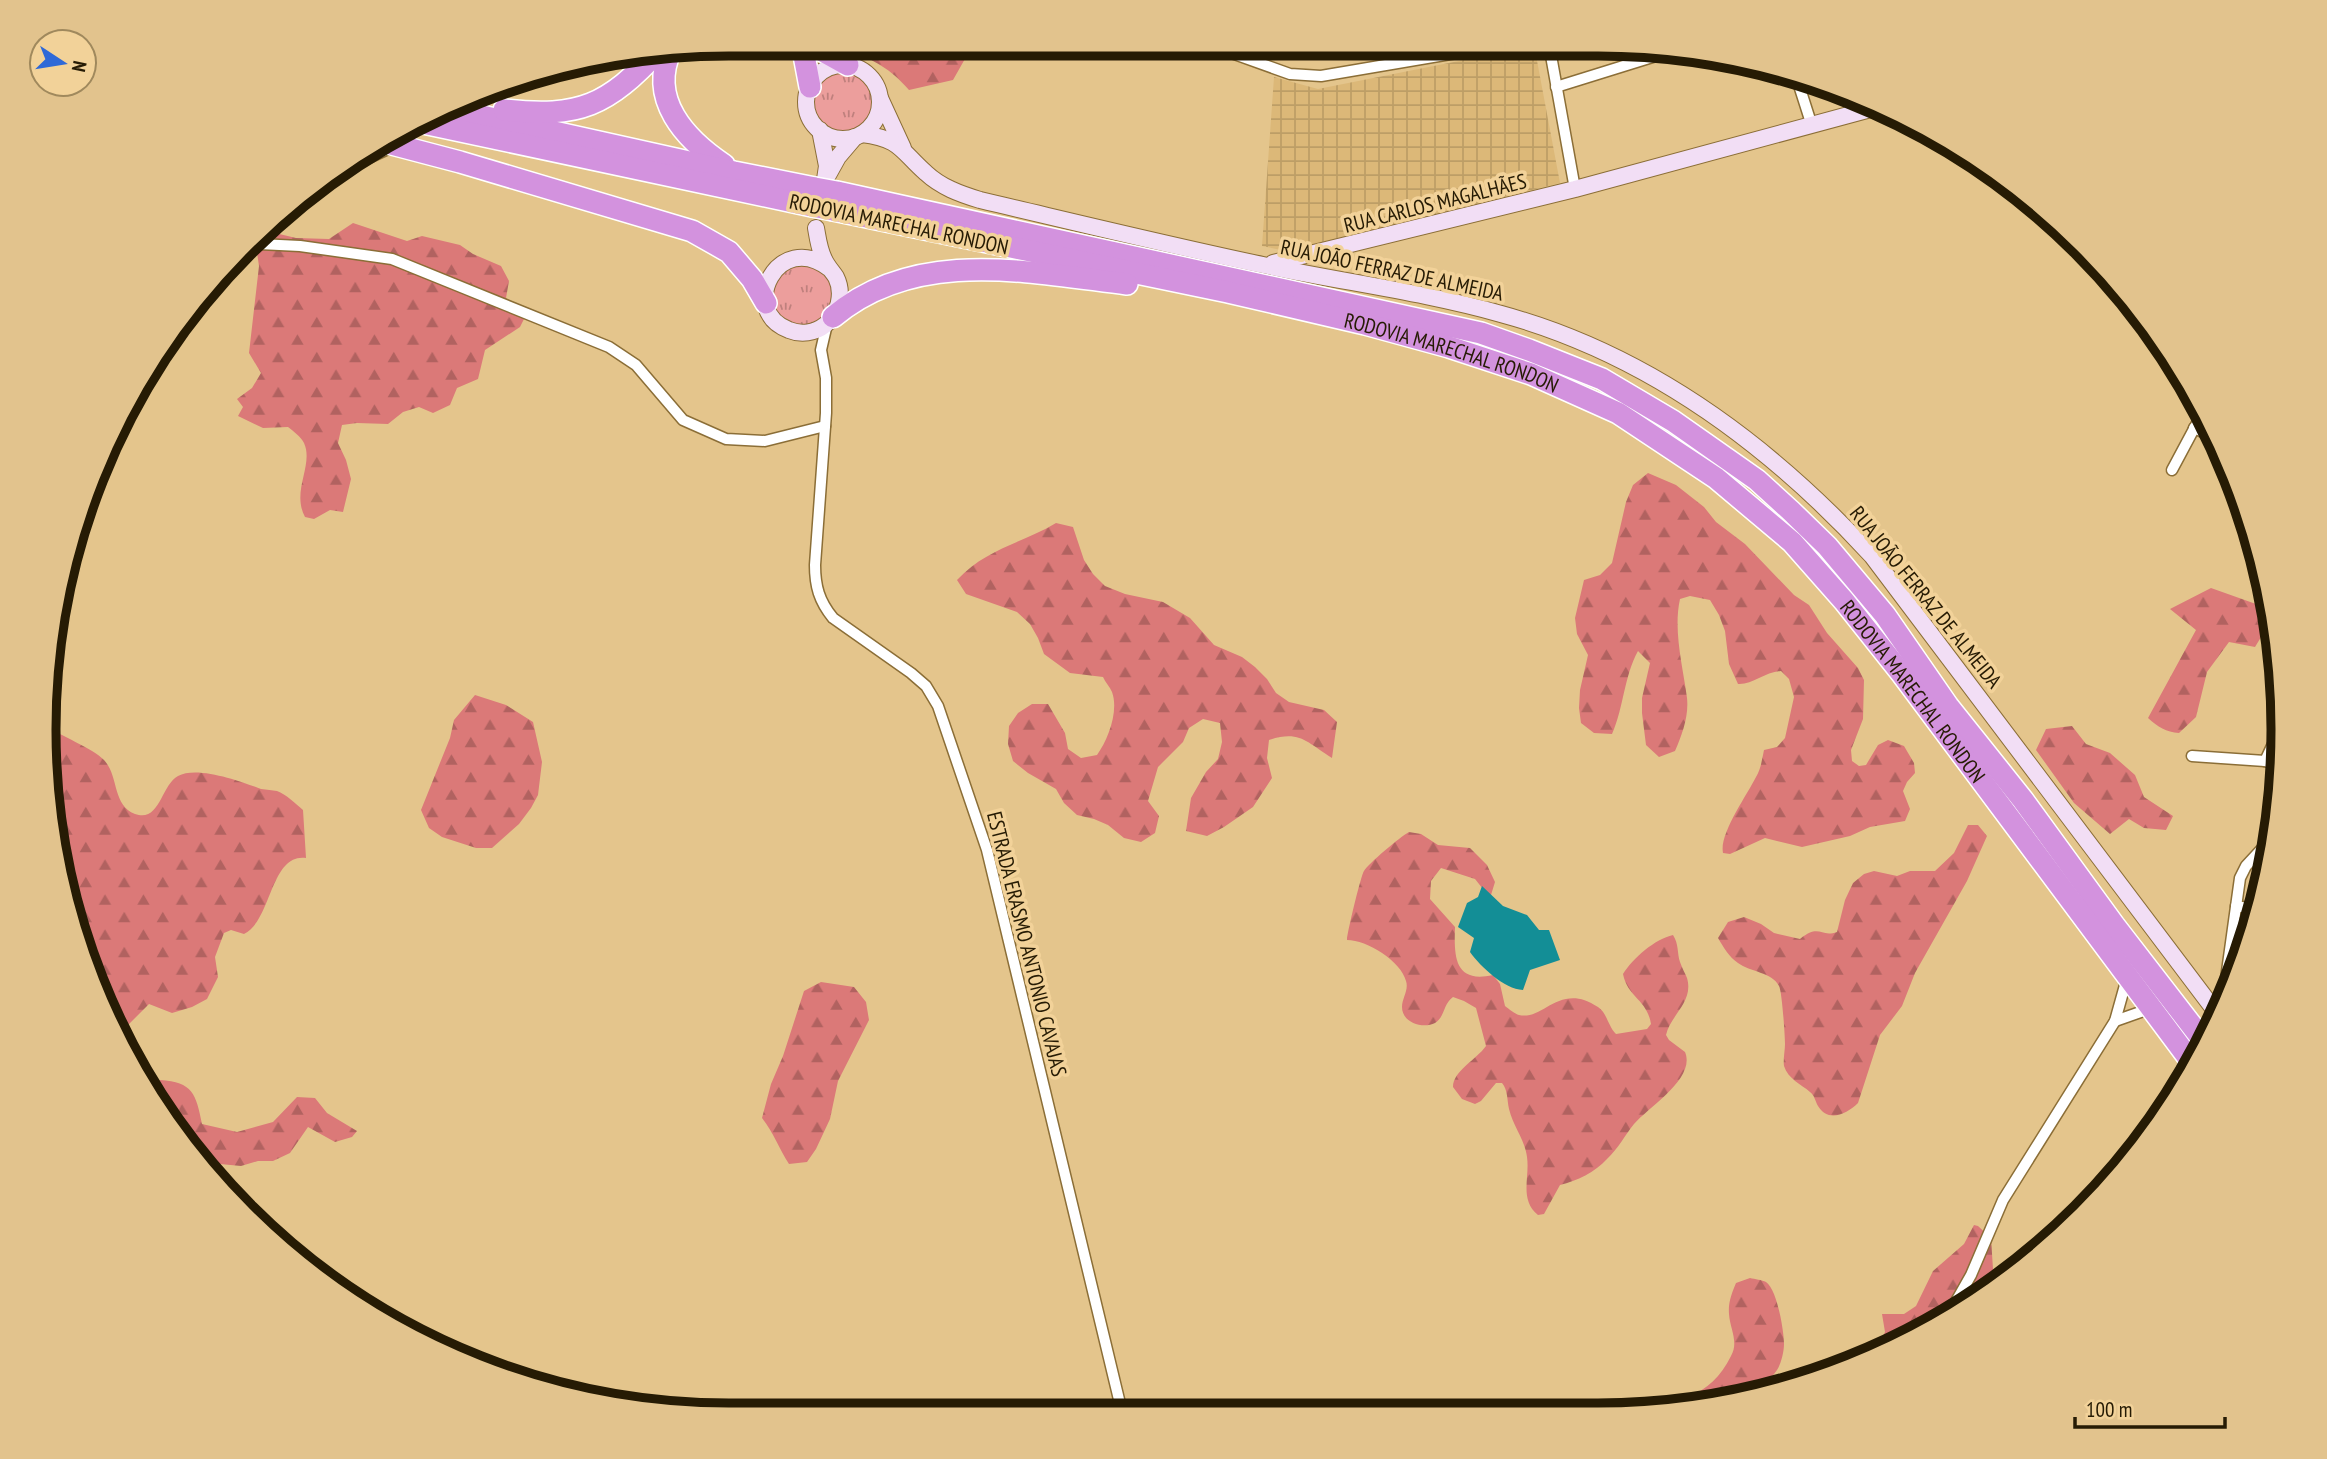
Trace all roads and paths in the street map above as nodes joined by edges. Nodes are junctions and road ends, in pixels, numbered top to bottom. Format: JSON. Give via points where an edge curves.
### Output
{"nodes":[{"id":1,"x":804,"y":56,"type":"edge"},
{"id":2,"x":832,"y":56,"type":"edge"},
{"id":3,"x":1240,"y":56,"type":"edge"},
{"id":4,"x":1439,"y":56,"type":"edge"},
{"id":5,"x":1551,"y":56,"type":"edge"},
{"id":6,"x":1650,"y":58,"type":"edge"},
{"id":7,"x":666,"y":59,"type":"edge"},
{"id":8,"x":648,"y":61,"type":"edge"},
{"id":9,"x":848,"y":65,"type":"junction"},
{"id":10,"x":810,"y":87,"type":"junction"},
{"id":11,"x":1556,"y":87,"type":"junction"},
{"id":12,"x":1800,"y":88,"type":"edge"},
{"id":13,"x":880,"y":97,"type":"junction"},
{"id":14,"x":474,"y":106,"type":"edge"},
{"id":15,"x":1864,"y":111,"type":"edge"},
{"id":16,"x":462,"y":112,"type":"edge"},
{"id":17,"x":433,"y":125,"type":"edge"},
{"id":18,"x":1812,"y":126,"type":"junction"},
{"id":19,"x":820,"y":130,"type":"junction"},
{"id":20,"x":859,"y":135,"type":"junction"},
{"id":21,"x":396,"y":144,"type":"edge"},
{"id":22,"x":904,"y":150,"type":"junction"},
{"id":23,"x":734,"y":172,"type":"junction"},
{"id":24,"x":1575,"y":189,"type":"junction"},
{"id":25,"x":825,"y":195,"type":"junction"},
{"id":26,"x":816,"y":228,"type":"junction"},
{"id":27,"x":263,"y":244,"type":"edge"},
{"id":28,"x":790,"y":259,"type":"junction"},
{"id":29,"x":1264,"y":265,"type":"junction"},
{"id":30,"x":830,"y":269,"type":"junction"},
{"id":31,"x":1228,"y":292,"type":"junction"},
{"id":32,"x":766,"y":303,"type":"junction"},
{"id":33,"x":830,"y":320,"type":"junction"},
{"id":34,"x":806,"y":333,"type":"junction"},
{"id":35,"x":821,"y":350,"type":"junction"},
{"id":36,"x":2197,"y":423,"type":"edge"},
{"id":37,"x":825,"y":426,"type":"junction"},
{"id":38,"x":2194,"y":428,"type":"junction"},
{"id":39,"x":2202,"y":431,"type":"edge"},
{"id":40,"x":2172,"y":470,"type":"dead end"},
{"id":41,"x":2271,"y":749,"type":"edge"},
{"id":42,"x":2192,"y":756,"type":"dead end"},
{"id":43,"x":2265,"y":761,"type":"junction"},
{"id":44,"x":2270,"y":763,"type":"edge"},
{"id":45,"x":2260,"y":851,"type":"edge"},
{"id":46,"x":2236,"y":906,"type":"junction"},
{"id":47,"x":2247,"y":908,"type":"edge"},
{"id":48,"x":2228,"y":966,"type":"edge"},
{"id":49,"x":2128,"y":975,"type":"junction"},
{"id":50,"x":2211,"y":1006,"type":"edge"},
{"id":51,"x":2152,"y":1008,"type":"junction"},
{"id":52,"x":2115,"y":1021,"type":"junction"},
{"id":53,"x":2198,"y":1034,"type":"edge"},
{"id":54,"x":2187,"y":1055,"type":"edge"},
{"id":55,"x":1958,"y":1298,"type":"edge"},
{"id":56,"x":1120,"y":1403,"type":"edge"}],
"edges":[{"from":1,"to":10,"type":"highway"},
{"from":2,"to":9,"type":"highway"},
{"from":3,"to":4,"type":"street","via":[[1290,74],[1321,76]]},
{"from":5,"to":11,"type":"street"},
{"from":6,"to":11,"type":"street"},
{"from":7,"to":23,"type":"highway","via":[[663,88],[671,110],[702,149]]},
{"from":8,"to":14,"type":"highway","via":[[613,94],[586,107],[529,112]]},
{"from":9,"to":10,"type":"main road","via":[[825,70]]},
{"from":9,"to":13,"type":"main road","via":[[870,76]]},
{"from":10,"to":19,"type":"main road","via":[[809,115]]},
{"from":11,"to":24,"type":"street"},
{"from":12,"to":18,"type":"street"},
{"from":13,"to":20,"type":"main road","via":[[876,118]]},
{"from":13,"to":22,"type":"main road","name":"RUA JOÃO FERRAZ DE ALMEIDA"},
{"from":15,"to":18,"type":"main road","name":"RUA CARLOS MAGALHÃES"},
{"from":16,"to":23,"type":"highway","name":"RODOVIA MARECHAL RONDON"},
{"from":17,"to":25,"type":"highway","name":"RODOVIA MARECHAL RONDON"},
{"from":18,"to":24,"type":"main road","name":"RUA CARLOS MAGALHÃES"},
{"from":19,"to":20,"type":"main road","via":[[836,138]]},
{"from":19,"to":25,"type":"main road","via":[[826,155]]},
{"from":20,"to":22,"type":"main road","name":"RUA JOÃO FERRAZ DE ALMEIDA","via":[[885,138]]},
{"from":20,"to":25,"type":"main road","via":[[843,151]]},
{"from":21,"to":32,"type":"highway","via":[[692,231],[729,252]]},
{"from":22,"to":29,"type":"main road","name":"RUA JOÃO FERRAZ DE ALMEIDA","via":[[925,173],[970,198]]},
{"from":23,"to":25,"type":"highway","name":"RODOVIA MARECHAL RONDON"},
{"from":24,"to":29,"type":"main road","name":"RUA CARLOS MAGALHÃES"},
{"from":25,"to":26,"type":"main road"},
{"from":25,"to":31,"type":"highway","name":"RODOVIA MARECHAL RONDON"},
{"from":25,"to":53,"type":"highway","name":"RODOVIA MARECHAL RONDON","via":[[1481,333],[1602,379],[1673,421],[1757,480],[1835,556],[1885,615],[1948,706]]},
{"from":26,"to":28,"type":"main road"},
{"from":26,"to":30,"type":"main road"},
{"from":27,"to":37,"type":"street","via":[[392,258],[609,347],[636,365],[683,420],[726,439],[765,442]]},
{"from":28,"to":30,"type":"main road","via":[[811,258]]},
{"from":28,"to":32,"type":"main road","via":[[773,272]]},
{"from":29,"to":50,"type":"main road","name":"RUA JOÃO FERRAZ DE ALMEIDA","via":[[1504,314],[1606,353],[1659,380],[1746,437],[1832,513],[1872,556]]},
{"from":30,"to":33,"type":"main road","via":[[839,287],[838,308]]},
{"from":31,"to":33,"type":"highway","via":[[1187,292],[976,268],[887,285]]},
{"from":31,"to":49,"type":"highway","name":"RODOVIA MARECHAL RONDON","via":[[1377,327],[1531,374],[1618,412],[1716,478],[1792,542],[1844,601]]},
{"from":32,"to":34,"type":"main road","via":[[780,326]]},
{"from":33,"to":34,"type":"main road"},
{"from":33,"to":35,"type":"street"},
{"from":34,"to":35,"type":"street"},
{"from":35,"to":37,"type":"street","name":"ESTRADA ERASMO ANTONIO CAVAJAS","via":[[826,378]]},
{"from":36,"to":38,"type":"street"},
{"from":37,"to":56,"type":"street","name":"ESTRADA ERASMO ANTONIO CAVAJAS","via":[[815,585],[832,618],[911,673],[938,706],[987,850]]},
{"from":38,"to":39,"type":"street"},
{"from":38,"to":40,"type":"street"},
{"from":41,"to":43,"type":"street"},
{"from":42,"to":43,"type":"street"},
{"from":43,"to":44,"type":"street"},
{"from":45,"to":46,"type":"street","via":[[2240,878]]},
{"from":46,"to":47,"type":"street"},
{"from":46,"to":48,"type":"street"},
{"from":49,"to":51,"type":"highway","name":"RODOVIA MARECHAL RONDON"},
{"from":49,"to":52,"type":"street"},
{"from":51,"to":52,"type":"street"},
{"from":51,"to":54,"type":"highway","name":"RODOVIA MARECHAL RONDON"},
{"from":52,"to":55,"type":"street","via":[[2003,1200]]}]}
